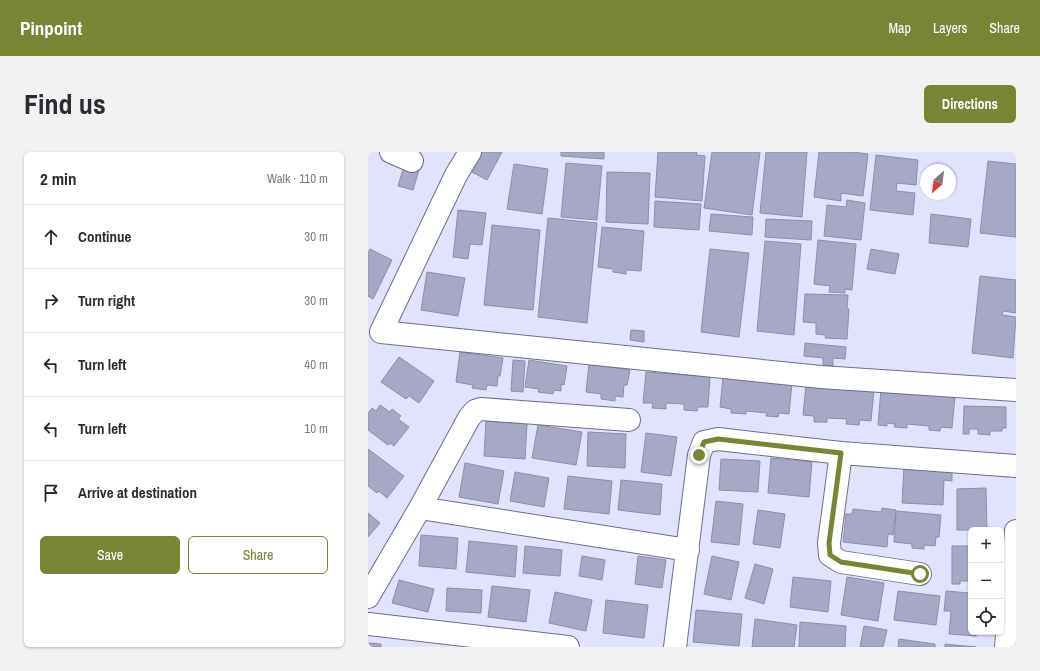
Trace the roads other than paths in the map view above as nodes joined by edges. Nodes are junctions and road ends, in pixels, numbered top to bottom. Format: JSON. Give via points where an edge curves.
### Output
{"nodes":[{"id":1,"x":391,"y":152,"type":"edge"},
{"id":2,"x":470,"y":152,"type":"edge"},
{"id":3,"x":412,"y":161,"type":"dead end"},
{"id":4,"x":375,"y":329,"type":"edge"},
{"id":5,"x":1016,"y":390,"type":"edge"},
{"id":6,"x":629,"y":420,"type":"dead end"},
{"id":7,"x":841,"y":453,"type":"junction"},
{"id":8,"x":1016,"y":466,"type":"edge"},
{"id":9,"x":420,"y":508,"type":"junction"},
{"id":10,"x":1016,"y":531,"type":"edge"},
{"id":11,"x":688,"y":550,"type":"junction"},
{"id":12,"x":920,"y":574,"type":"dead end"},
{"id":13,"x":368,"y":597,"type":"edge"},
{"id":14,"x":1013,"y":612,"type":"edge"},
{"id":15,"x":368,"y":624,"type":"edge"},
{"id":16,"x":568,"y":647,"type":"edge"},
{"id":17,"x":675,"y":647,"type":"edge"},
{"id":18,"x":1006,"y":647,"type":"edge"}],
"edges":[{"from":1,"to":3,"type":"street"},
{"from":2,"to":4,"type":"street"},
{"from":4,"to":5,"type":"street","via":[[822,377]]},
{"from":6,"to":9,"type":"street","via":[[481,409],[475,411]]},
{"from":7,"to":8,"type":"street"},
{"from":7,"to":11,"type":"street","via":[[718,439],[704,442],[699,455]]},
{"from":7,"to":12,"type":"street","via":[[829,543],[830,555],[841,562]]},
{"from":9,"to":11,"type":"street"},
{"from":9,"to":13,"type":"street"},
{"from":10,"to":14,"type":"street"},
{"from":11,"to":17,"type":"street"},
{"from":14,"to":18,"type":"street"},
{"from":15,"to":16,"type":"street"}]}
